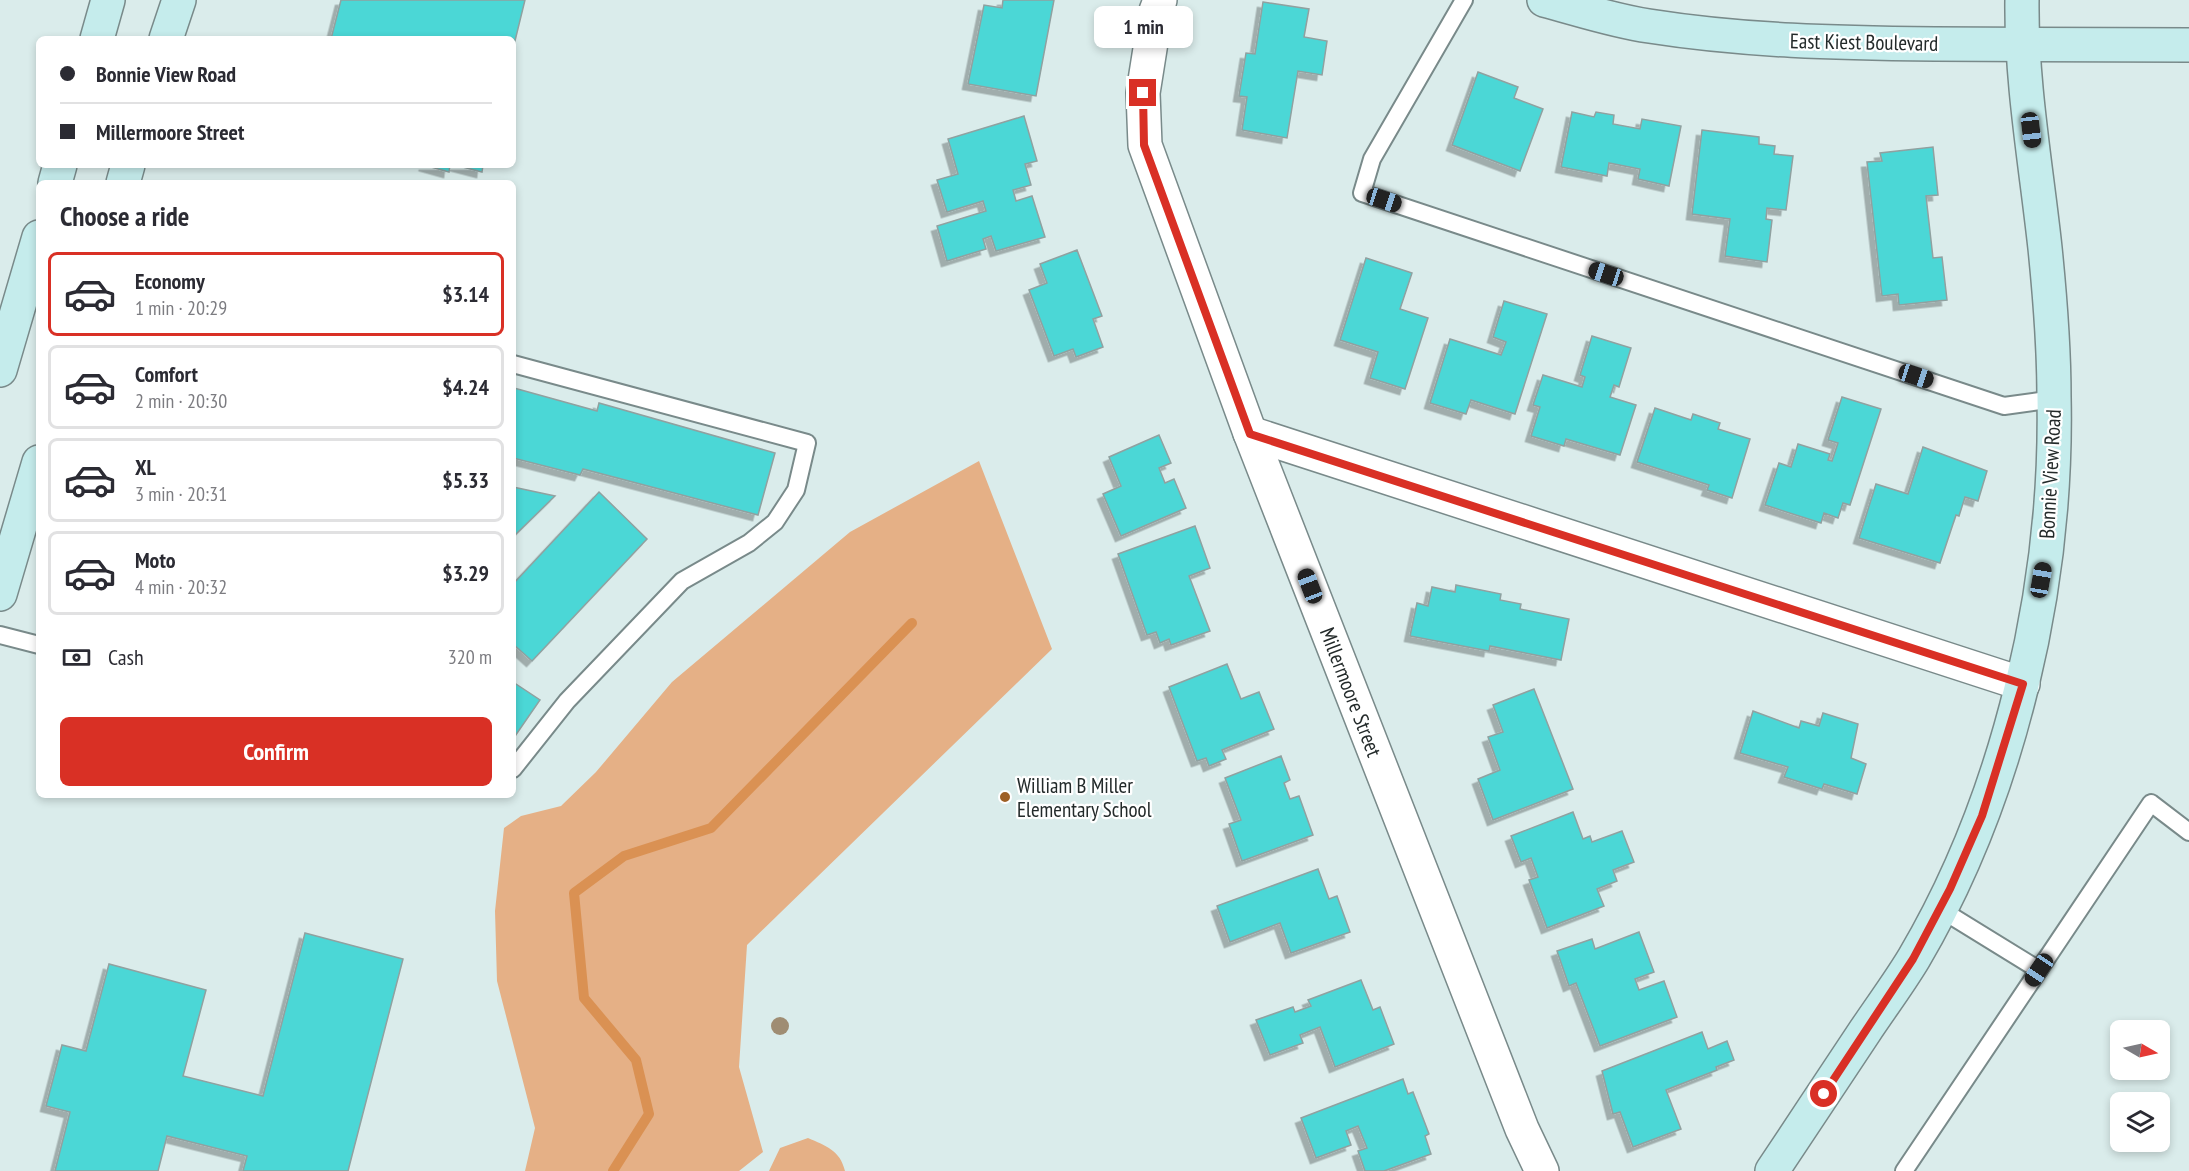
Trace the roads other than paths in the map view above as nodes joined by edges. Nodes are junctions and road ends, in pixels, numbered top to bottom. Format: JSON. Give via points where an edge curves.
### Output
{"nodes":[{"id":1,"x":108,"y":0,"type":"edge"},
{"id":2,"x":179,"y":0,"type":"edge"},
{"id":3,"x":1160,"y":0,"type":"edge"},
{"id":4,"x":1464,"y":0,"type":"edge"},
{"id":5,"x":1544,"y":0,"type":"edge"},
{"id":6,"x":2022,"y":0,"type":"edge"},
{"id":7,"x":98,"y":36,"type":"edge"},
{"id":8,"x":167,"y":36,"type":"edge"},
{"id":9,"x":2189,"y":45,"type":"edge"},
{"id":10,"x":2021,"y":46,"type":"junction"},
{"id":11,"x":36,"y":247,"type":"edge"},
{"id":12,"x":516,"y":364,"type":"edge"},
{"id":13,"x":0,"y":370,"type":"edge"},
{"id":14,"x":2055,"y":399,"type":"junction"},
{"id":15,"x":1250,"y":434,"type":"junction"},
{"id":16,"x":36,"y":472,"type":"edge"},
{"id":17,"x":1,"y":586,"type":"edge"},
{"id":18,"x":0,"y":635,"type":"edge"},
{"id":19,"x":36,"y":644,"type":"edge"},
{"id":20,"x":2023,"y":684,"type":"junction"},
{"id":21,"x":516,"y":765,"type":"edge"},
{"id":22,"x":2189,"y":832,"type":"edge"},
{"id":23,"x":1940,"y":909,"type":"junction"},
{"id":24,"x":2039,"y":970,"type":"junction"},
{"id":25,"x":1542,"y":1171,"type":"edge"},
{"id":26,"x":1772,"y":1171,"type":"edge"},
{"id":27,"x":1904,"y":1171,"type":"edge"}],
"edges":[{"from":1,"to":7,"type":"street"},
{"from":2,"to":8,"type":"street"},
{"from":3,"to":15,"type":"street","name":"Millermoore Street","via":[[1143,93],[1144,145]]},
{"from":4,"to":14,"type":"lane","via":[[1372,159],[1362,193],[2004,405]]},
{"from":5,"to":10,"type":"street","name":"East Kiest Boulevard","via":[[1647,26],[1713,35],[1829,43]]},
{"from":6,"to":10,"type":"street","name":"Bonnie View Road"},
{"from":9,"to":10,"type":"street","name":"East Kiest Boulevard"},
{"from":10,"to":14,"type":"street","name":"Bonnie View Road","via":[[2045,248]]},
{"from":11,"to":13,"type":"street"},
{"from":12,"to":21,"type":"lane","via":[[807,443],[796,490],[775,522],[749,543],[682,581],[567,701]]},
{"from":14,"to":20,"type":"street","name":"Bonnie View Road","via":[[2053,487],[2045,559]]},
{"from":15,"to":20,"type":"street"},
{"from":15,"to":25,"type":"street","name":"Millermoore Street","via":[[1517,1118]]},
{"from":16,"to":17,"type":"street"},
{"from":18,"to":19,"type":"lane"},
{"from":20,"to":23,"type":"street","name":"Bonnie View Road","via":[[1982,816]]},
{"from":22,"to":24,"type":"lane","via":[[2151,803]]},
{"from":23,"to":24,"type":"lane"},
{"from":23,"to":26,"type":"street","name":"Bonnie View Road","via":[[1913,959]]},
{"from":24,"to":27,"type":"lane"}]}
